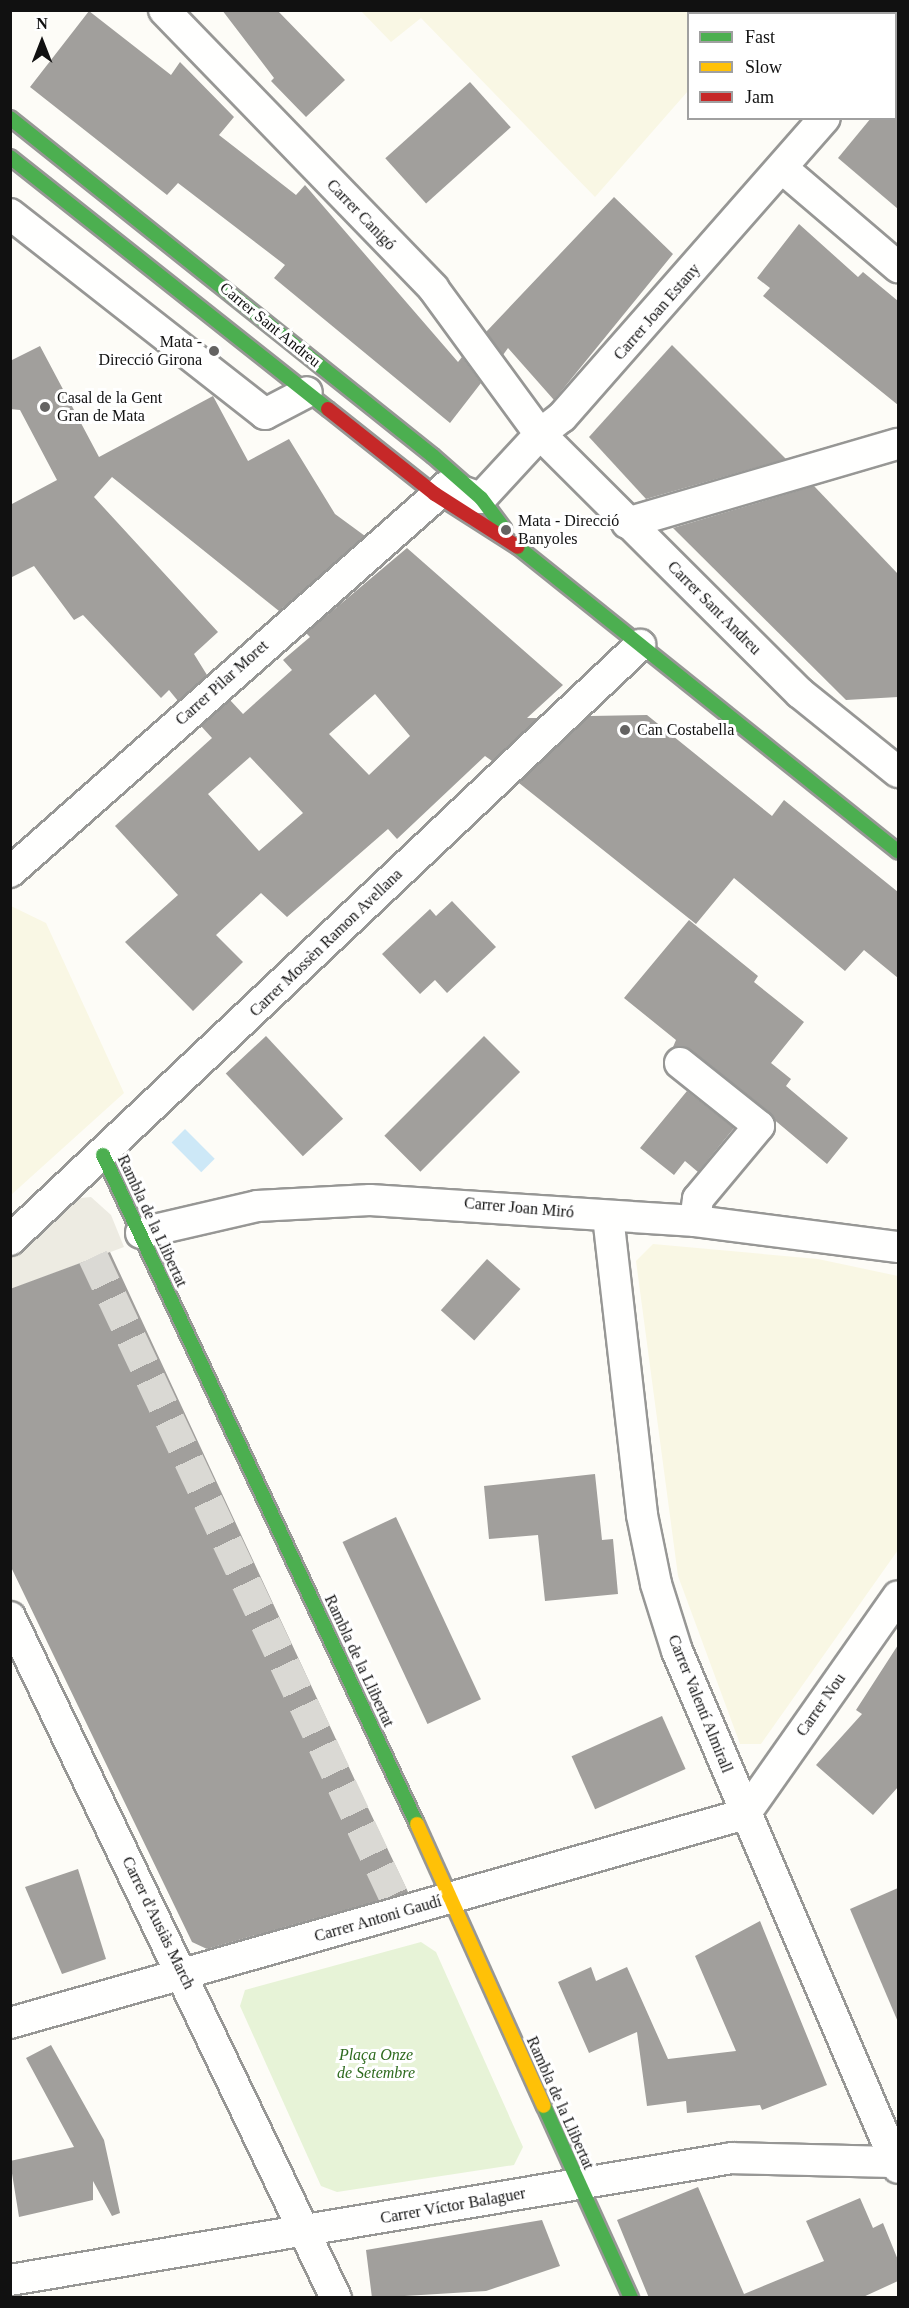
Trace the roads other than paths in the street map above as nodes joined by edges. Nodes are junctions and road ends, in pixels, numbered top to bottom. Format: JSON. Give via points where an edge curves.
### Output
{"nodes":[{"id":1,"x":164,"y":10,"type":"edge"},
{"id":2,"x":10,"y":118,"type":"edge"},
{"id":3,"x":823,"y":120,"type":"edge"},
{"id":4,"x":10,"y":136,"type":"edge"},
{"id":5,"x":10,"y":157,"type":"edge"},
{"id":6,"x":782,"y":168,"type":"junction"},
{"id":7,"x":125,"y":209,"type":"junction"},
{"id":8,"x":10,"y":214,"type":"edge"},
{"id":9,"x":898,"y":267,"type":"edge"},
{"id":10,"x":237,"y":337,"type":"junction"},
{"id":11,"x":307,"y":392,"type":"junction"},
{"id":12,"x":540,"y":434,"type":"junction"},
{"id":13,"x":898,"y":444,"type":"edge"},
{"id":14,"x":441,"y":490,"type":"junction"},
{"id":15,"x":481,"y":498,"type":"junction"},
{"id":16,"x":627,"y":523,"type":"junction"},
{"id":17,"x":516,"y":545,"type":"junction"},
{"id":18,"x":640,"y":645,"type":"junction"},
{"id":19,"x":898,"y":772,"type":"edge"},
{"id":20,"x":898,"y":851,"type":"edge"},
{"id":21,"x":10,"y":872,"type":"edge"},
{"id":22,"x":680,"y":1063,"type":"dead end"},
{"id":23,"x":103,"y":1155,"type":"junction"},
{"id":24,"x":608,"y":1216,"type":"junction"},
{"id":25,"x":695,"y":1221,"type":"junction"},
{"id":26,"x":141,"y":1233,"type":"junction"},
{"id":27,"x":10,"y":1240,"type":"edge"},
{"id":28,"x":898,"y":1247,"type":"edge"},
{"id":29,"x":898,"y":1596,"type":"edge"},
{"id":30,"x":10,"y":1617,"type":"edge"},
{"id":31,"x":745,"y":1814,"type":"junction"},
{"id":32,"x":450,"y":1899,"type":"junction"},
{"id":33,"x":183,"y":1975,"type":"junction"},
{"id":34,"x":10,"y":2024,"type":"edge"},
{"id":35,"x":898,"y":2164,"type":"edge"},
{"id":36,"x":578,"y":2183,"type":"junction"},
{"id":37,"x":304,"y":2229,"type":"junction"},
{"id":38,"x":10,"y":2280,"type":"edge"},
{"id":39,"x":336,"y":2298,"type":"edge"},
{"id":40,"x":631,"y":2298,"type":"edge"}],
"edges":[{"from":1,"to":12,"type":"street","name":"Carrer Canigó","via":[[432,288]]},
{"from":2,"to":7,"type":"main road","name":"Carrer Sant Andreu"},
{"from":3,"to":6,"type":"street","name":"Carrer Joan Estany"},
{"from":4,"to":7,"type":"street","via":[[79,191]]},
{"from":5,"to":10,"type":"main road","name":"Carrer Sant Andreu"},
{"from":6,"to":9,"type":"street"},
{"from":6,"to":12,"type":"street","name":"Carrer Joan Estany","via":[[592,386]]},
{"from":7,"to":15,"type":"main road","name":"Carrer Sant Andreu"},
{"from":8,"to":11,"type":"street","name":"Carrer Sant Andreu","via":[[265,414]]},
{"from":10,"to":11,"type":"main road","name":"Carrer Sant Andreu"},
{"from":10,"to":14,"type":"street","via":[[275,353]]},
{"from":11,"to":14,"type":"main road","name":"Carrer Sant Andreu"},
{"from":12,"to":15,"type":"street","name":"Carrer Joan Estany"},
{"from":12,"to":16,"type":"street","name":"Carrer Sant Andreu"},
{"from":13,"to":16,"type":"street"},
{"from":14,"to":15,"type":"street"},
{"from":14,"to":17,"type":"main road","name":"Carrer Sant Andreu"},
{"from":14,"to":21,"type":"street","name":"Carrer Pilar Moret"},
{"from":15,"to":17,"type":"main road","name":"Carrer Sant Andreu"},
{"from":16,"to":19,"type":"street","name":"Carrer Sant Andreu","via":[[800,693]]},
{"from":17,"to":18,"type":"main road","name":"Carrer Sant Andreu"},
{"from":18,"to":20,"type":"main road","name":"Carrer Sant Andreu"},
{"from":18,"to":23,"type":"street","name":"Carrer Mossèn Ramon Avellana"},
{"from":22,"to":25,"type":"street","via":[[759,1126],[698,1199]]},
{"from":23,"to":26,"type":"main road","name":"Rambla de la Llibertat"},
{"from":23,"to":27,"type":"street","name":"Carrer Mossèn Ramon Avellana"},
{"from":24,"to":25,"type":"street","name":"Carrer Joan Miró"},
{"from":24,"to":26,"type":"street","name":"Carrer Joan Miró","via":[[479,1204],[325,1202],[257,1206]]},
{"from":24,"to":31,"type":"street","name":"Carrer Valentí Almirall","via":[[642,1515],[656,1584],[677,1651]]},
{"from":25,"to":28,"type":"street","name":"Carrer Joan Miró"},
{"from":26,"to":32,"type":"main road","name":"Rambla de la Llibertat"},
{"from":29,"to":31,"type":"street","name":"Carrer Nou"},
{"from":30,"to":33,"type":"street","name":"Carrer d'Ausiàs March"},
{"from":31,"to":32,"type":"street","name":"Carrer Antoni Gaudí"},
{"from":31,"to":35,"type":"street","name":"Carrer Valentí Almirall"},
{"from":32,"to":33,"type":"street","name":"Carrer Antoni Gaudí","via":[[398,1905]]},
{"from":32,"to":36,"type":"main road","name":"Rambla de la Llibertat"},
{"from":33,"to":34,"type":"street","name":"Carrer Antoni Gaudí"},
{"from":33,"to":37,"type":"street","name":"Carrer d'Ausiàs March"},
{"from":35,"to":36,"type":"street","name":"Carrer Víctor Balaguer","via":[[732,2158]]},
{"from":36,"to":37,"type":"street","name":"Carrer Víctor Balaguer"},
{"from":36,"to":40,"type":"main road","name":"Rambla de la Llibertat"},
{"from":37,"to":38,"type":"street","name":"Carrer Víctor Balaguer"},
{"from":37,"to":39,"type":"street","name":"Carrer d'Ausiàs March"}]}
